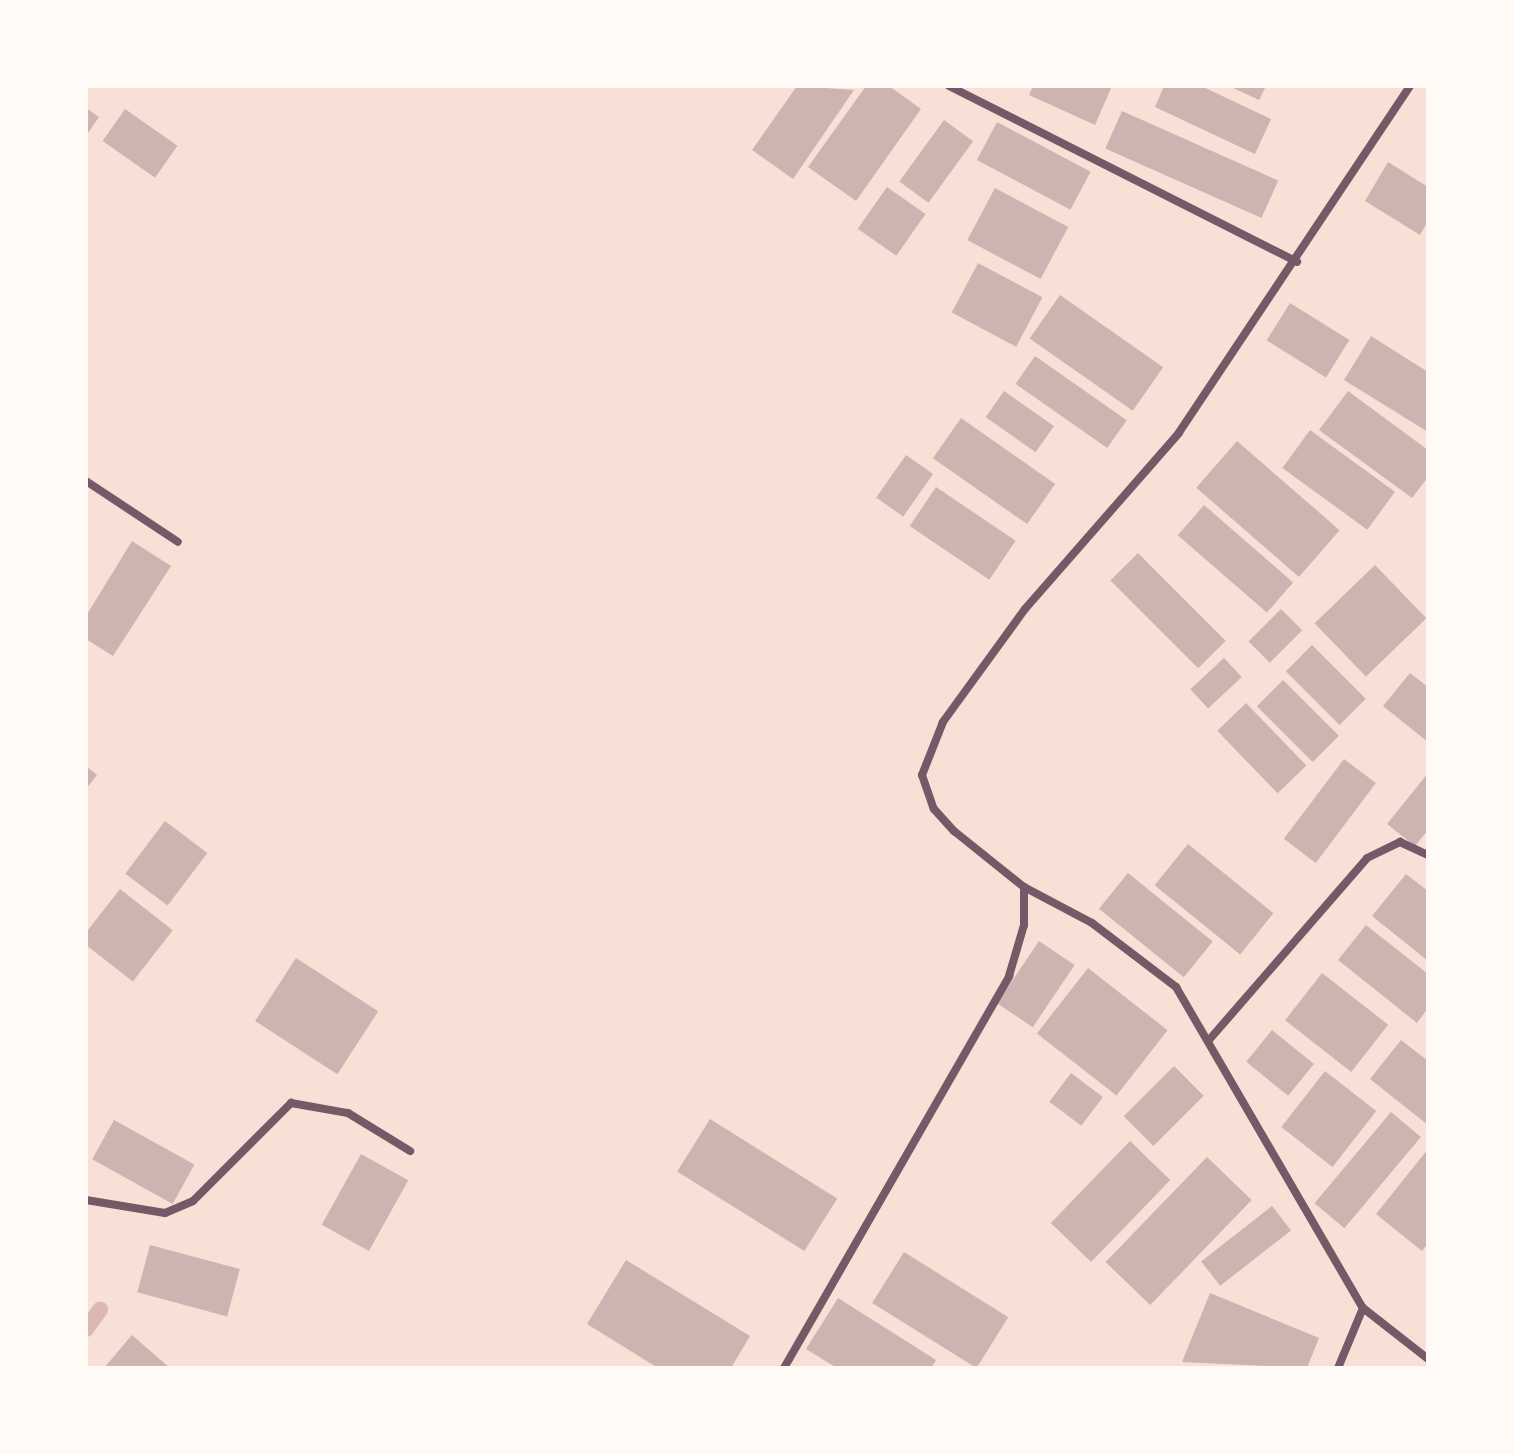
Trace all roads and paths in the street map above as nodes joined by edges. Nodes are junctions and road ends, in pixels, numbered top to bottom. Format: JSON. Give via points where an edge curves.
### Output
{"nodes":[{"id":1,"x":949,"y":86,"type":"edge"},
{"id":2,"x":1410,"y":86,"type":"edge"},
{"id":3,"x":1297,"y":262,"type":"junction"},
{"id":4,"x":86,"y":481,"type":"edge"},
{"id":5,"x":178,"y":542,"type":"dead end"},
{"id":6,"x":1428,"y":855,"type":"edge"},
{"id":7,"x":1024,"y":887,"type":"junction"},
{"id":8,"x":1209,"y":1040,"type":"junction"},
{"id":9,"x":410,"y":1151,"type":"dead end"},
{"id":10,"x":86,"y":1200,"type":"edge"},
{"id":11,"x":1363,"y":1308,"type":"junction"},
{"id":12,"x":1428,"y":1359,"type":"edge"},
{"id":13,"x":784,"y":1368,"type":"edge"},
{"id":14,"x":1338,"y":1368,"type":"edge"}],
"edges":[{"from":1,"to":3,"type":"street"},
{"from":2,"to":3,"type":"street"},
{"from":3,"to":7,"type":"street","via":[[1179,433],[1025,609],[943,722],[922,775],[934,809]]},
{"from":4,"to":5,"type":"street"},
{"from":6,"to":8,"type":"street","via":[[1400,842],[1367,858]]},
{"from":7,"to":8,"type":"street","via":[[1092,923],[1176,987]]},
{"from":7,"to":13,"type":"street","via":[[1024,925],[1009,976]]},
{"from":8,"to":11,"type":"street"},
{"from":9,"to":10,"type":"street","via":[[348,1113],[291,1103],[193,1201],[165,1213],[122,1212]]},
{"from":11,"to":12,"type":"street"},
{"from":11,"to":14,"type":"street"}]}
